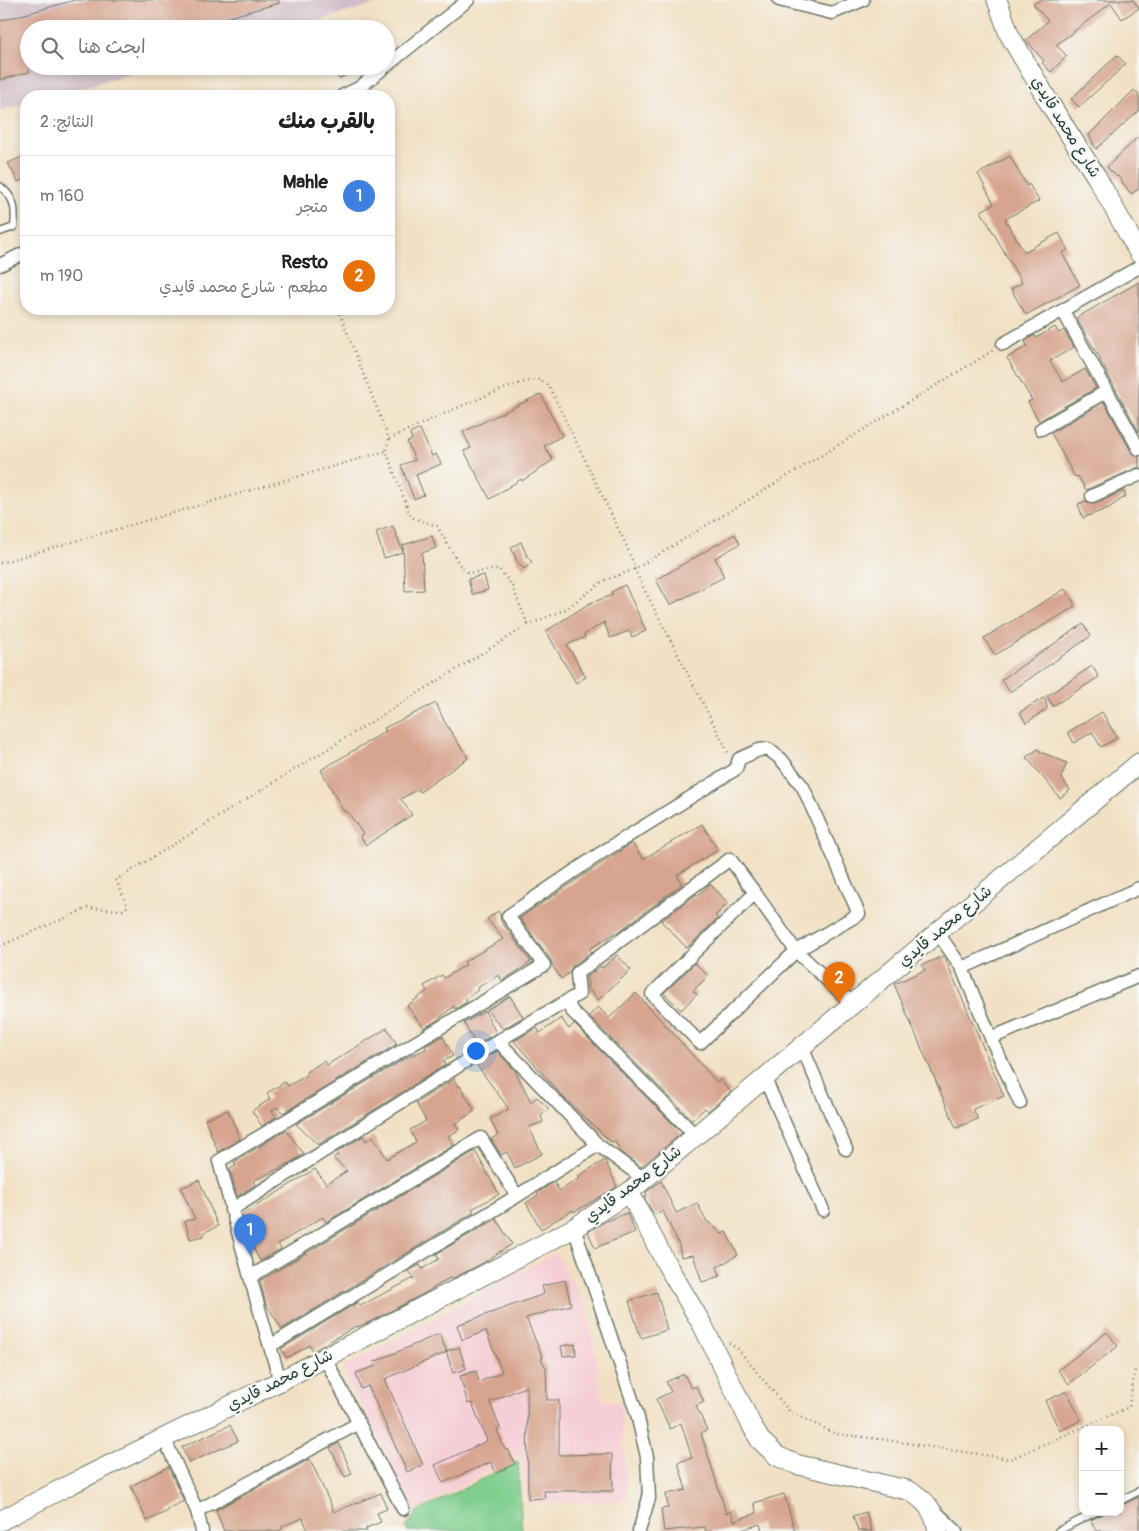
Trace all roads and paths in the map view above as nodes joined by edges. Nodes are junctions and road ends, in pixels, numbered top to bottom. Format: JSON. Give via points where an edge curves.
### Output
{"nodes":[{"id":1,"x":468,"y":0,"type":"edge"},
{"id":2,"x":779,"y":0,"type":"edge"},
{"id":3,"x":863,"y":0,"type":"edge"},
{"id":4,"x":997,"y":0,"type":"edge"},
{"id":5,"x":395,"y":59,"type":"edge"},
{"id":6,"x":375,"y":75,"type":"edge"},
{"id":7,"x":354,"y":90,"type":"edge"},
{"id":8,"x":0,"y":186,"type":"edge"},
{"id":9,"x":0,"y":232,"type":"edge"},
{"id":10,"x":1139,"y":253,"type":"edge"},
{"id":11,"x":20,"y":255,"type":"edge"},
{"id":12,"x":0,"y":265,"type":"edge"},
{"id":13,"x":1139,"y":267,"type":"edge"},
{"id":14,"x":1063,"y":311,"type":"junction"},
{"id":15,"x":340,"y":315,"type":"edge"},
{"id":16,"x":1003,"y":344,"type":"joint"},
{"id":17,"x":1107,"y":391,"type":"junction"},
{"id":18,"x":1041,"y":429,"type":"dead end"},
{"id":19,"x":389,"y":439,"type":"junction"},
{"id":20,"x":1139,"y":449,"type":"edge"},
{"id":21,"x":386,"y":451,"type":"junction"},
{"id":22,"x":1139,"y":474,"type":"edge"},
{"id":23,"x":1092,"y":496,"type":"dead end"},
{"id":24,"x":0,"y":563,"type":"edge"},
{"id":25,"x":635,"y":569,"type":"junction"},
{"id":26,"x":528,"y":625,"type":"junction"},
{"id":27,"x":739,"y":759,"type":"junction"},
{"id":28,"x":1139,"y":763,"type":"edge"},
{"id":29,"x":1139,"y":888,"type":"edge"},
{"id":30,"x":755,"y":893,"type":"junction"},
{"id":31,"x":938,"y":933,"type":"junction"},
{"id":32,"x":0,"y":946,"type":"edge"},
{"id":33,"x":796,"y":951,"type":"junction"},
{"id":34,"x":962,"y":968,"type":"junction"},
{"id":35,"x":1139,"y":976,"type":"edge"},
{"id":36,"x":568,"y":1001,"type":"junction"},
{"id":37,"x":853,"y":1004,"type":"junction"},
{"id":38,"x":991,"y":1038,"type":"junction"},
{"id":39,"x":498,"y":1041,"type":"junction"},
{"id":40,"x":802,"y":1047,"type":"junction"},
{"id":41,"x":765,"y":1079,"type":"junction"},
{"id":42,"x":1020,"y":1102,"type":"dead end"},
{"id":43,"x":696,"y":1136,"type":"junction"},
{"id":44,"x":598,"y":1145,"type":"junction"},
{"id":45,"x":846,"y":1149,"type":"dead end"},
{"id":46,"x":644,"y":1179,"type":"junction"},
{"id":47,"x":629,"y":1192,"type":"junction"},
{"id":48,"x":518,"y":1196,"type":"junction"},
{"id":49,"x":231,"y":1210,"type":"junction"},
{"id":50,"x":823,"y":1210,"type":"dead end"},
{"id":51,"x":574,"y":1228,"type":"junction"},
{"id":52,"x":250,"y":1277,"type":"junction"},
{"id":53,"x":724,"y":1340,"type":"dead end"},
{"id":54,"x":270,"y":1346,"type":"junction"},
{"id":55,"x":325,"y":1358,"type":"junction"},
{"id":56,"x":1135,"y":1370,"type":"dead end"},
{"id":57,"x":280,"y":1381,"type":"junction"},
{"id":58,"x":359,"y":1423,"type":"junction"},
{"id":59,"x":164,"y":1438,"type":"junction"},
{"id":60,"x":1139,"y":1491,"type":"edge"},
{"id":61,"x":1124,"y":1499,"type":"edge"},
{"id":62,"x":930,"y":1506,"type":"junction"},
{"id":63,"x":403,"y":1508,"type":"dead end"},
{"id":64,"x":197,"y":1511,"type":"junction"},
{"id":65,"x":1088,"y":1516,"type":"edge"},
{"id":66,"x":0,"y":1521,"type":"edge"},
{"id":67,"x":202,"y":1531,"type":"edge"},
{"id":68,"x":639,"y":1531,"type":"edge"},
{"id":69,"x":938,"y":1531,"type":"edge"},
{"id":70,"x":956,"y":1531,"type":"edge"},
{"id":71,"x":1058,"y":1531,"type":"edge"}],
"edges":[{"from":1,"to":5,"type":"street"},
{"from":2,"to":3,"type":"street","via":[[832,14]]},
{"from":4,"to":10,"type":"main road","name":"شارع محمد قايدي","via":[[1009,34]]},
{"from":6,"to":7,"type":"street"},
{"from":8,"to":9,"type":"lane","via":[[9,193],[16,210],[14,226]]},
{"from":11,"to":12,"type":"street"},
{"from":13,"to":14,"type":"street"},
{"from":14,"to":16,"type":"street"},
{"from":14,"to":17,"type":"street"},
{"from":15,"to":19,"type":"path"},
{"from":16,"to":25,"type":"path"},
{"from":17,"to":18,"type":"street"},
{"from":17,"to":20,"type":"street"},
{"from":19,"to":21,"type":"path"},
{"from":19,"to":25,"type":"path","via":[[519,383],[538,380],[549,386]]},
{"from":21,"to":24,"type":"path"},
{"from":21,"to":26,"type":"path","via":[[411,517],[437,526],[459,564],[468,573],[499,569],[511,584]]},
{"from":22,"to":23,"type":"street"},
{"from":25,"to":26,"type":"path","via":[[603,581],[566,608]]},
{"from":25,"to":27,"type":"path","via":[[731,756]]},
{"from":26,"to":32,"type":"path","via":[[116,880],[128,906],[123,910],[88,908]]},
{"from":27,"to":33,"type":"street","via":[[768,749],[781,759],[803,787],[859,914]]},
{"from":27,"to":49,"type":"street","via":[[736,769],[601,853],[508,916],[544,965],[219,1162]]},
{"from":28,"to":31,"type":"main road","name":"شارع محمد قايدي"},
{"from":29,"to":34,"type":"street"},
{"from":30,"to":33,"type":"street"},
{"from":30,"to":33,"type":"street","via":[[652,994],[700,1043]]},
{"from":30,"to":36,"type":"street","via":[[730,858],[578,973],[579,994]]},
{"from":31,"to":34,"type":"street"},
{"from":31,"to":37,"type":"main road","name":"شارع محمد قايدي"},
{"from":33,"to":37,"type":"street"},
{"from":34,"to":38,"type":"street"},
{"from":35,"to":38,"type":"street"},
{"from":36,"to":39,"type":"street"},
{"from":36,"to":43,"type":"street","via":[[571,1010]]},
{"from":37,"to":40,"type":"main road","name":"شارع محمد قايدي"},
{"from":38,"to":42,"type":"street"},
{"from":39,"to":44,"type":"street"},
{"from":39,"to":49,"type":"street"},
{"from":40,"to":41,"type":"main road","name":"شارع محمد قايدي"},
{"from":40,"to":45,"type":"street"},
{"from":41,"to":43,"type":"main road","name":"شارع محمد قايدي"},
{"from":41,"to":50,"type":"street"},
{"from":43,"to":46,"type":"main road","name":"شارع محمد قايدي"},
{"from":44,"to":46,"type":"street"},
{"from":44,"to":48,"type":"street"},
{"from":46,"to":47,"type":"main road","name":"شارع محمد قايدي"},
{"from":47,"to":51,"type":"main road","name":"شارع محمد قايدي"},
{"from":47,"to":62,"type":"main road","via":[[703,1326],[760,1440],[777,1456],[795,1464],[907,1490]]},
{"from":48,"to":52,"type":"street","via":[[481,1138]]},
{"from":48,"to":54,"type":"street"},
{"from":49,"to":52,"type":"street"},
{"from":51,"to":55,"type":"main road","name":"شارع محمد قايدي"},
{"from":51,"to":68,"type":"street","via":[[638,1414],[647,1457],[649,1498]]},
{"from":52,"to":54,"type":"street"},
{"from":53,"to":56,"type":"path","via":[[738,1350],[790,1412],[836,1434],[1010,1459],[1128,1407]]},
{"from":54,"to":57,"type":"street"},
{"from":55,"to":57,"type":"main road","name":"شارع محمد قايدي"},
{"from":55,"to":58,"type":"street"},
{"from":57,"to":59,"type":"main road","name":"شارع محمد قايدي"},
{"from":58,"to":63,"type":"street"},
{"from":58,"to":64,"type":"street"},
{"from":59,"to":64,"type":"street"},
{"from":59,"to":66,"type":"main road","name":"شارع محمد قايدي"},
{"from":60,"to":61,"type":"lane"},
{"from":62,"to":69,"type":"main road"},
{"from":62,"to":70,"type":"street"},
{"from":64,"to":67,"type":"street"},
{"from":65,"to":71,"type":"lane"}]}
